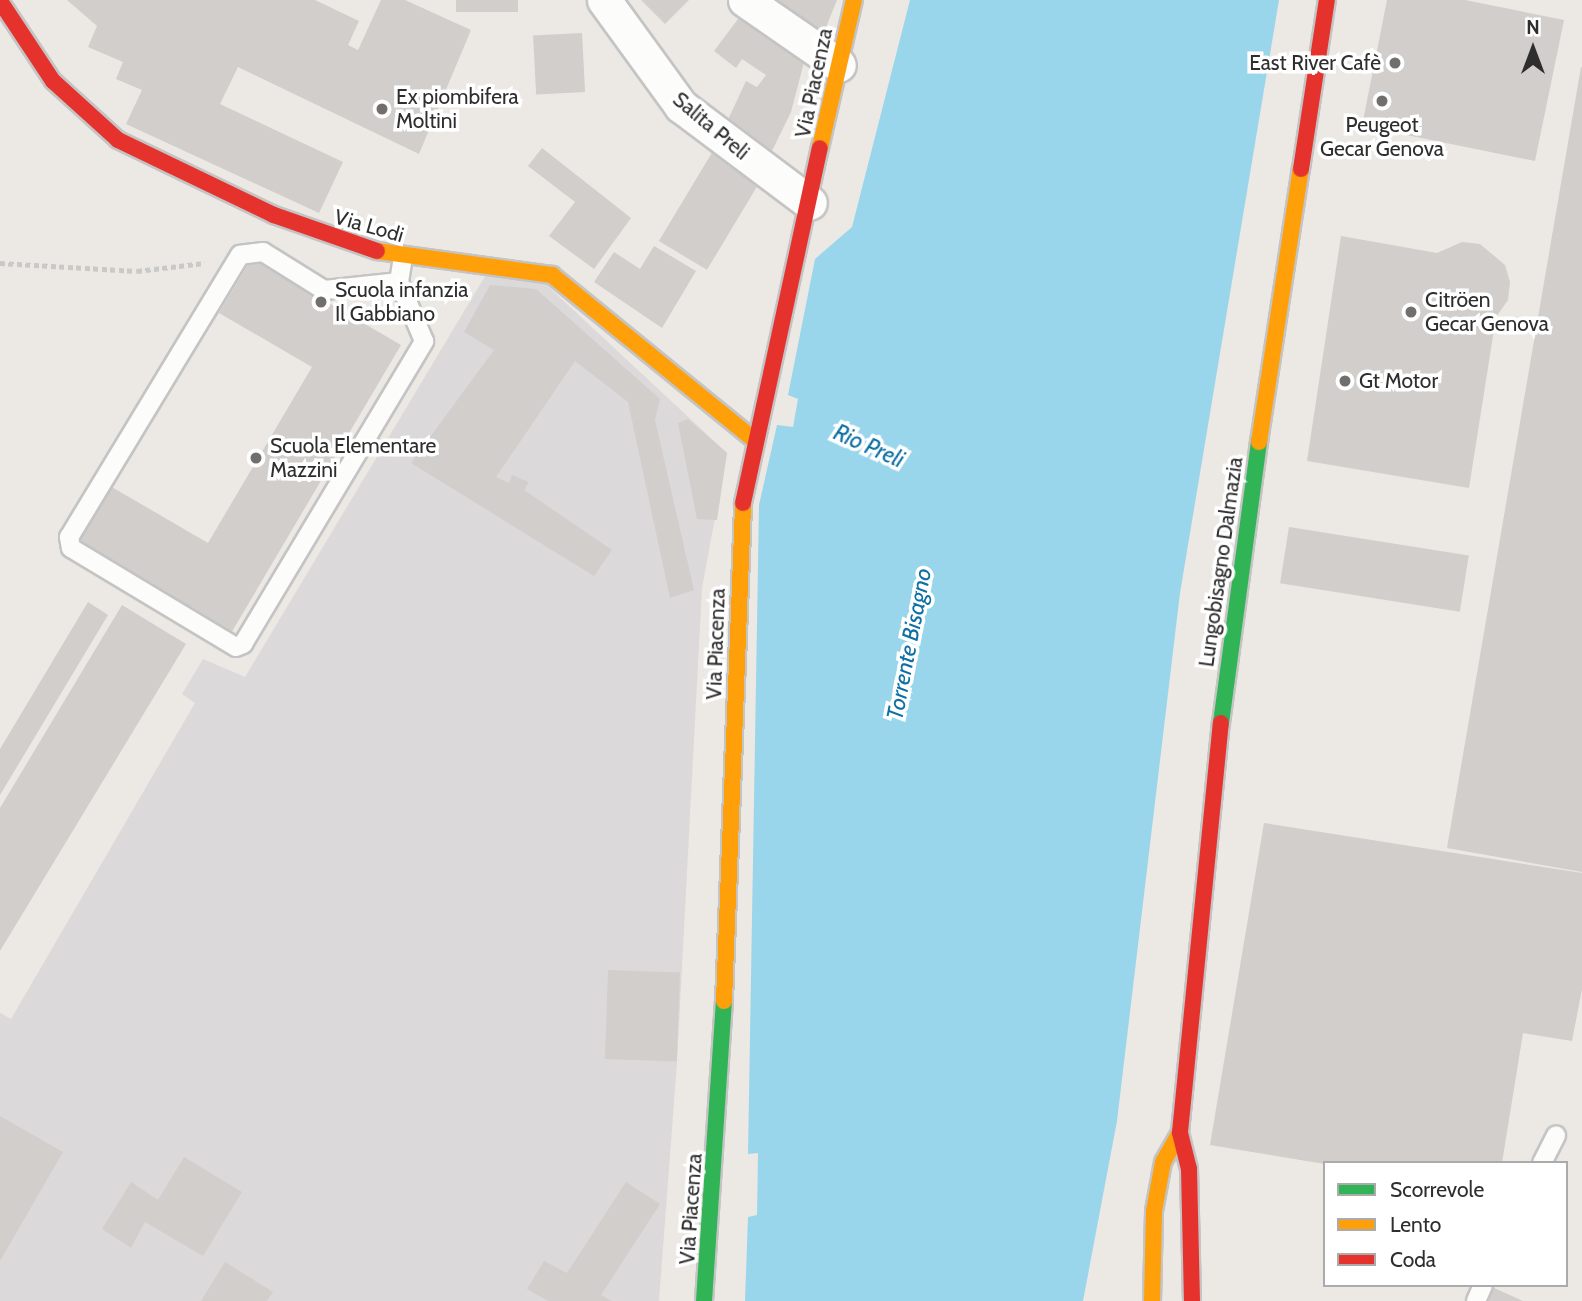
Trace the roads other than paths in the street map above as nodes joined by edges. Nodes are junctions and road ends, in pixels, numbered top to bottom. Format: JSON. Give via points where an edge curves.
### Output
{"nodes":[{"id":1,"x":604,"y":0,"type":"edge"},
{"id":2,"x":745,"y":0,"type":"edge"},
{"id":3,"x":854,"y":0,"type":"edge"},
{"id":4,"x":1327,"y":0,"type":"edge"},
{"id":5,"x":0,"y":1,"type":"edge"},
{"id":6,"x":839,"y":65,"type":"junction"},
{"id":7,"x":810,"y":203,"type":"junction"},
{"id":8,"x":403,"y":258,"type":"junction"},
{"id":9,"x":399,"y":282,"type":"junction"},
{"id":10,"x":754,"y":440,"type":"junction"},
{"id":11,"x":1180,"y":1132,"type":"junction"},
{"id":12,"x":1556,"y":1135,"type":"dead end"},
{"id":13,"x":1543,"y":1161,"type":"edge"},
{"id":14,"x":704,"y":1301,"type":"edge"},
{"id":15,"x":1152,"y":1301,"type":"edge"},
{"id":16,"x":1192,"y":1301,"type":"edge"}],
"edges":[{"from":1,"to":7,"type":"street","name":"Salita Preli","via":[[681,106]]},
{"from":2,"to":6,"type":"street"},
{"from":3,"to":6,"type":"main road","name":"Via Piacenza"},
{"from":4,"to":11,"type":"main road","name":"Lungobisagno Dalmazia","via":[[1249,504],[1209,813]]},
{"from":5,"to":8,"type":"main road","name":"Via Lodi","via":[[53,81],[118,140],[274,215]]},
{"from":6,"to":7,"type":"main road","name":"Via Piacenza"},
{"from":7,"to":10,"type":"main road","name":"Via Piacenza"},
{"from":8,"to":9,"type":"lane"},
{"from":8,"to":10,"type":"main road","name":"Via Lodi","via":[[552,275]]},
{"from":9,"to":9,"type":"lane","via":[[424,341],[243,644],[236,647],[71,548],[69,537],[240,255],[263,252],[324,290]]},
{"from":10,"to":14,"type":"main road","name":"Via Piacenza","via":[[740,523],[729,918]]},
{"from":11,"to":15,"type":"main road","name":"Lungobisagno Dalmazia","via":[[1163,1162],[1154,1211]]},
{"from":11,"to":16,"type":"main road","name":"Lungobisagno Dalmazia","via":[[1189,1169]]},
{"from":12,"to":13,"type":"lane"}]}
